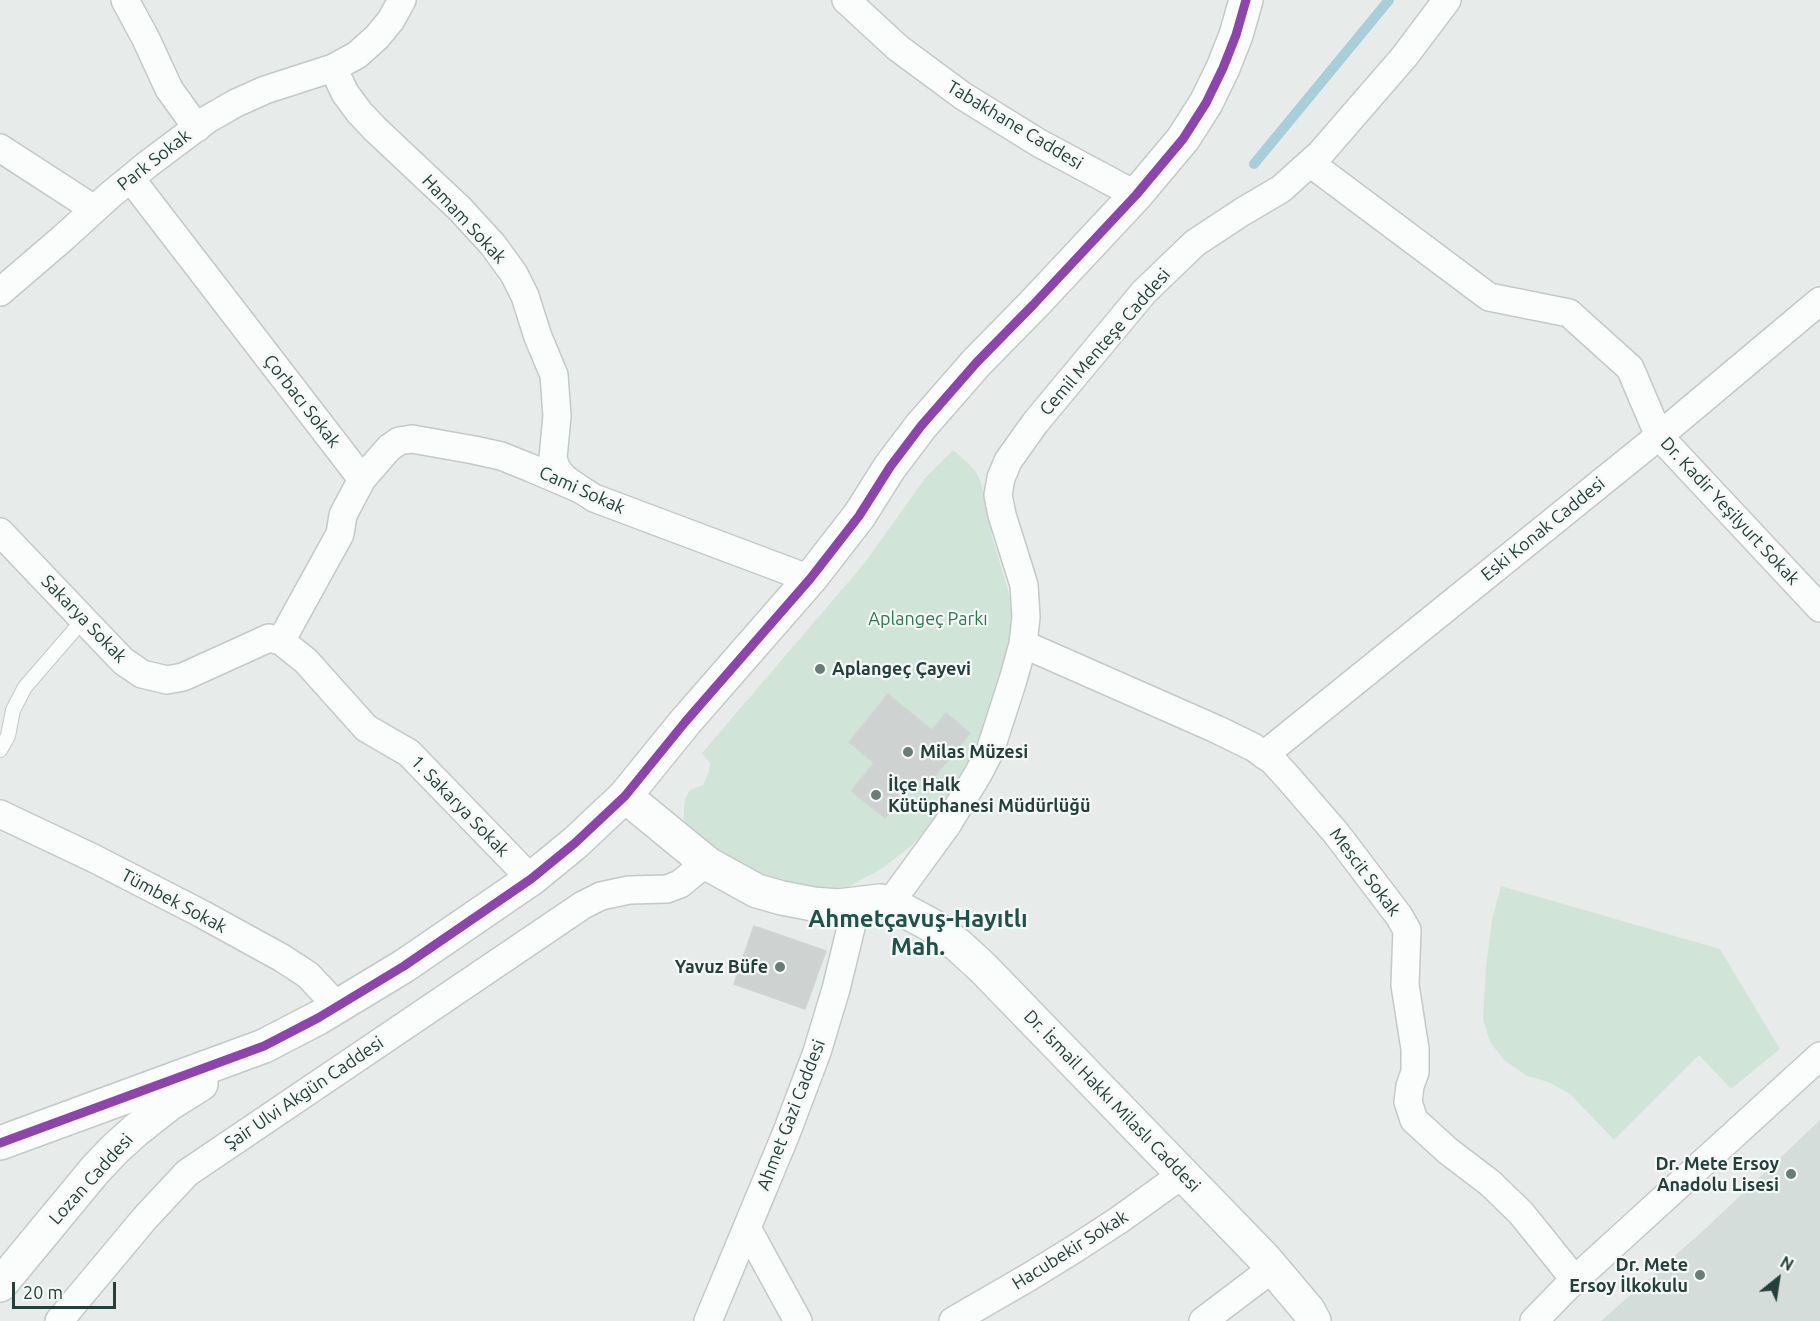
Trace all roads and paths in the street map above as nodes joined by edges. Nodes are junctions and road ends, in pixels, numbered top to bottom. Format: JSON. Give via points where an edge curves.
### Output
{"nodes":[{"id":1,"x":125,"y":0,"type":"edge"},
{"id":2,"x":402,"y":0,"type":"edge"},
{"id":3,"x":846,"y":0,"type":"edge"},
{"id":4,"x":1246,"y":0,"type":"edge"},
{"id":5,"x":1447,"y":0,"type":"edge"},
{"id":6,"x":333,"y":68,"type":"junction"},
{"id":7,"x":196,"y":128,"type":"junction"},
{"id":8,"x":0,"y":148,"type":"edge"},
{"id":9,"x":1310,"y":163,"type":"junction"},
{"id":10,"x":131,"y":179,"type":"junction"},
{"id":11,"x":1136,"y":195,"type":"junction"},
{"id":12,"x":94,"y":210,"type":"junction"},
{"id":13,"x":0,"y":292,"type":"edge"},
{"id":14,"x":1820,"y":301,"type":"edge"},
{"id":15,"x":1659,"y":436,"type":"junction"},
{"id":16,"x":362,"y":478,"type":"junction"},
{"id":17,"x":580,"y":489,"type":"junction"},
{"id":18,"x":0,"y":532,"type":"edge"},
{"id":19,"x":810,"y":579,"type":"junction"},
{"id":20,"x":1820,"y":608,"type":"edge"},
{"id":21,"x":83,"y":620,"type":"junction"},
{"id":22,"x":281,"y":641,"type":"junction"},
{"id":23,"x":1023,"y":644,"type":"junction"},
{"id":24,"x":0,"y":750,"type":"edge"},
{"id":25,"x":1264,"y":755,"type":"junction"},
{"id":26,"x":625,"y":796,"type":"junction"},
{"id":27,"x":0,"y":814,"type":"edge"},
{"id":28,"x":704,"y":861,"type":"junction"},
{"id":29,"x":531,"y":879,"type":"junction"},
{"id":30,"x":857,"y":903,"type":"junction"},
{"id":31,"x":890,"y":903,"type":"junction"},
{"id":32,"x":337,"y":1006,"type":"junction"},
{"id":33,"x":256,"y":1050,"type":"junction"},
{"id":34,"x":1820,"y":1056,"type":"edge"},
{"id":35,"x":0,"y":1143,"type":"edge"},
{"id":36,"x":1183,"y":1174,"type":"junction"},
{"id":37,"x":747,"y":1228,"type":"junction"},
{"id":38,"x":1273,"y":1268,"type":"junction"},
{"id":39,"x":4,"y":1274,"type":"edge"},
{"id":40,"x":1575,"y":1280,"type":"junction"},
{"id":41,"x":59,"y":1321,"type":"edge"},
{"id":42,"x":708,"y":1321,"type":"edge"},
{"id":43,"x":798,"y":1321,"type":"edge"},
{"id":44,"x":953,"y":1321,"type":"edge"},
{"id":45,"x":1203,"y":1321,"type":"edge"},
{"id":46,"x":1314,"y":1321,"type":"edge"},
{"id":47,"x":1534,"y":1321,"type":"edge"}],
"edges":[{"from":1,"to":7,"type":"street","via":[[170,89]]},
{"from":2,"to":6,"type":"street","name":"Park Sokak","via":[[376,37],[357,55]]},
{"from":3,"to":11,"type":"street","name":"Tabakhane Caddesi","via":[[898,48],[963,96],[1039,143]]},
{"from":4,"to":11,"type":"street","via":[[1236,35],[1206,102],[1183,139]]},
{"from":5,"to":9,"type":"street","name":"Cemil Menteşe Caddesi","via":[[1373,94]]},
{"from":6,"to":7,"type":"street","name":"Park Sokak","via":[[265,90]]},
{"from":6,"to":17,"type":"street","name":"Hamam Sokak","via":[[359,112],[460,209],[514,274],[554,375],[556,468]]},
{"from":7,"to":10,"type":"street","name":"Park Sokak"},
{"from":8,"to":12,"type":"street"},
{"from":9,"to":15,"type":"street","name":"Dr. Kadir Yeşilyurt Sokak","via":[[1489,297],[1569,313],[1630,368]]},
{"from":9,"to":23,"type":"street","name":"Cemil Menteşe Caddesi","via":[[1281,189],[1195,243],[1169,267],[1035,423],[1008,461],[998,495],[1024,585]]},
{"from":10,"to":12,"type":"street","name":"Park Sokak"},
{"from":10,"to":16,"type":"street","name":"Çorbacı Sokak"},
{"from":11,"to":19,"type":"street","via":[[921,426]]},
{"from":12,"to":13,"type":"street","name":"Park Sokak"},
{"from":14,"to":15,"type":"street","name":"Eski Konak Caddesi"},
{"from":15,"to":20,"type":"street","name":"Dr. Kadir Yeşilyurt Sokak"},
{"from":15,"to":25,"type":"street","name":"Eski Konak Caddesi"},
{"from":16,"to":17,"type":"street","name":"Cami Sokak","via":[[389,448],[412,439],[501,456]]},
{"from":16,"to":22,"type":"street","via":[[343,515],[340,534]]},
{"from":17,"to":19,"type":"street","name":"Cami Sokak","via":[[594,498]]},
{"from":18,"to":21,"type":"street","name":"Sakarya Sokak"},
{"from":19,"to":26,"type":"street"},
{"from":21,"to":22,"type":"street","name":"Sakarya Sokak","via":[[131,668],[167,680],[183,678],[269,638]]},
{"from":21,"to":24,"type":"lane","via":[[25,687]]},
{"from":22,"to":29,"type":"street","name":"1. Sakarya Sokak","via":[[306,660],[366,728],[409,753]]},
{"from":23,"to":25,"type":"street","name":"Mescit Sokak","via":[[1216,729]]},
{"from":23,"to":31,"type":"street","name":"Cemil Menteşe Caddesi","via":[[986,759],[947,825]]},
{"from":25,"to":40,"type":"street","name":"Mescit Sokak","via":[[1336,833],[1407,930],[1405,985],[1415,1049],[1415,1072],[1408,1102],[1414,1120],[1521,1213]]},
{"from":26,"to":28,"type":"street"},
{"from":26,"to":29,"type":"street"},
{"from":27,"to":32,"type":"street","name":"Tümbek Sokak","via":[[93,858],[282,958],[308,975]]},
{"from":28,"to":30,"type":"street","via":[[758,891],[782,898],[838,906]]},
{"from":28,"to":41,"type":"street","name":"Şair Ulvi Akgün Caddesi","via":[[680,884],[667,889],[629,890],[583,905],[187,1173]]},
{"from":29,"to":32,"type":"street","via":[[404,966]]},
{"from":30,"to":31,"type":"street"},
{"from":30,"to":37,"type":"street","name":"Ahmet Gazi Caddesi","via":[[817,1052]]},
{"from":31,"to":36,"type":"street","name":"Dr. İsmail Hakkı Milaslı Caddesi","via":[[931,925],[983,968]]},
{"from":32,"to":33,"type":"street"},
{"from":33,"to":35,"type":"street"},
{"from":33,"to":39,"type":"street","name":"Lozan Caddesi","via":[[169,1104],[136,1130],[95,1170]]},
{"from":34,"to":40,"type":"street"},
{"from":36,"to":38,"type":"street","name":"Dr. İsmail Hakkı Milaslı Caddesi"},
{"from":36,"to":44,"type":"street","name":"Hacubekir Sokak","via":[[1076,1248]]},
{"from":37,"to":42,"type":"street","name":"Ahmet Gazi Caddesi"},
{"from":37,"to":43,"type":"street"},
{"from":38,"to":45,"type":"street"},
{"from":38,"to":46,"type":"street","name":"Dr. İsmail Hakkı Milaslı Caddesi"},
{"from":40,"to":47,"type":"street"}]}
